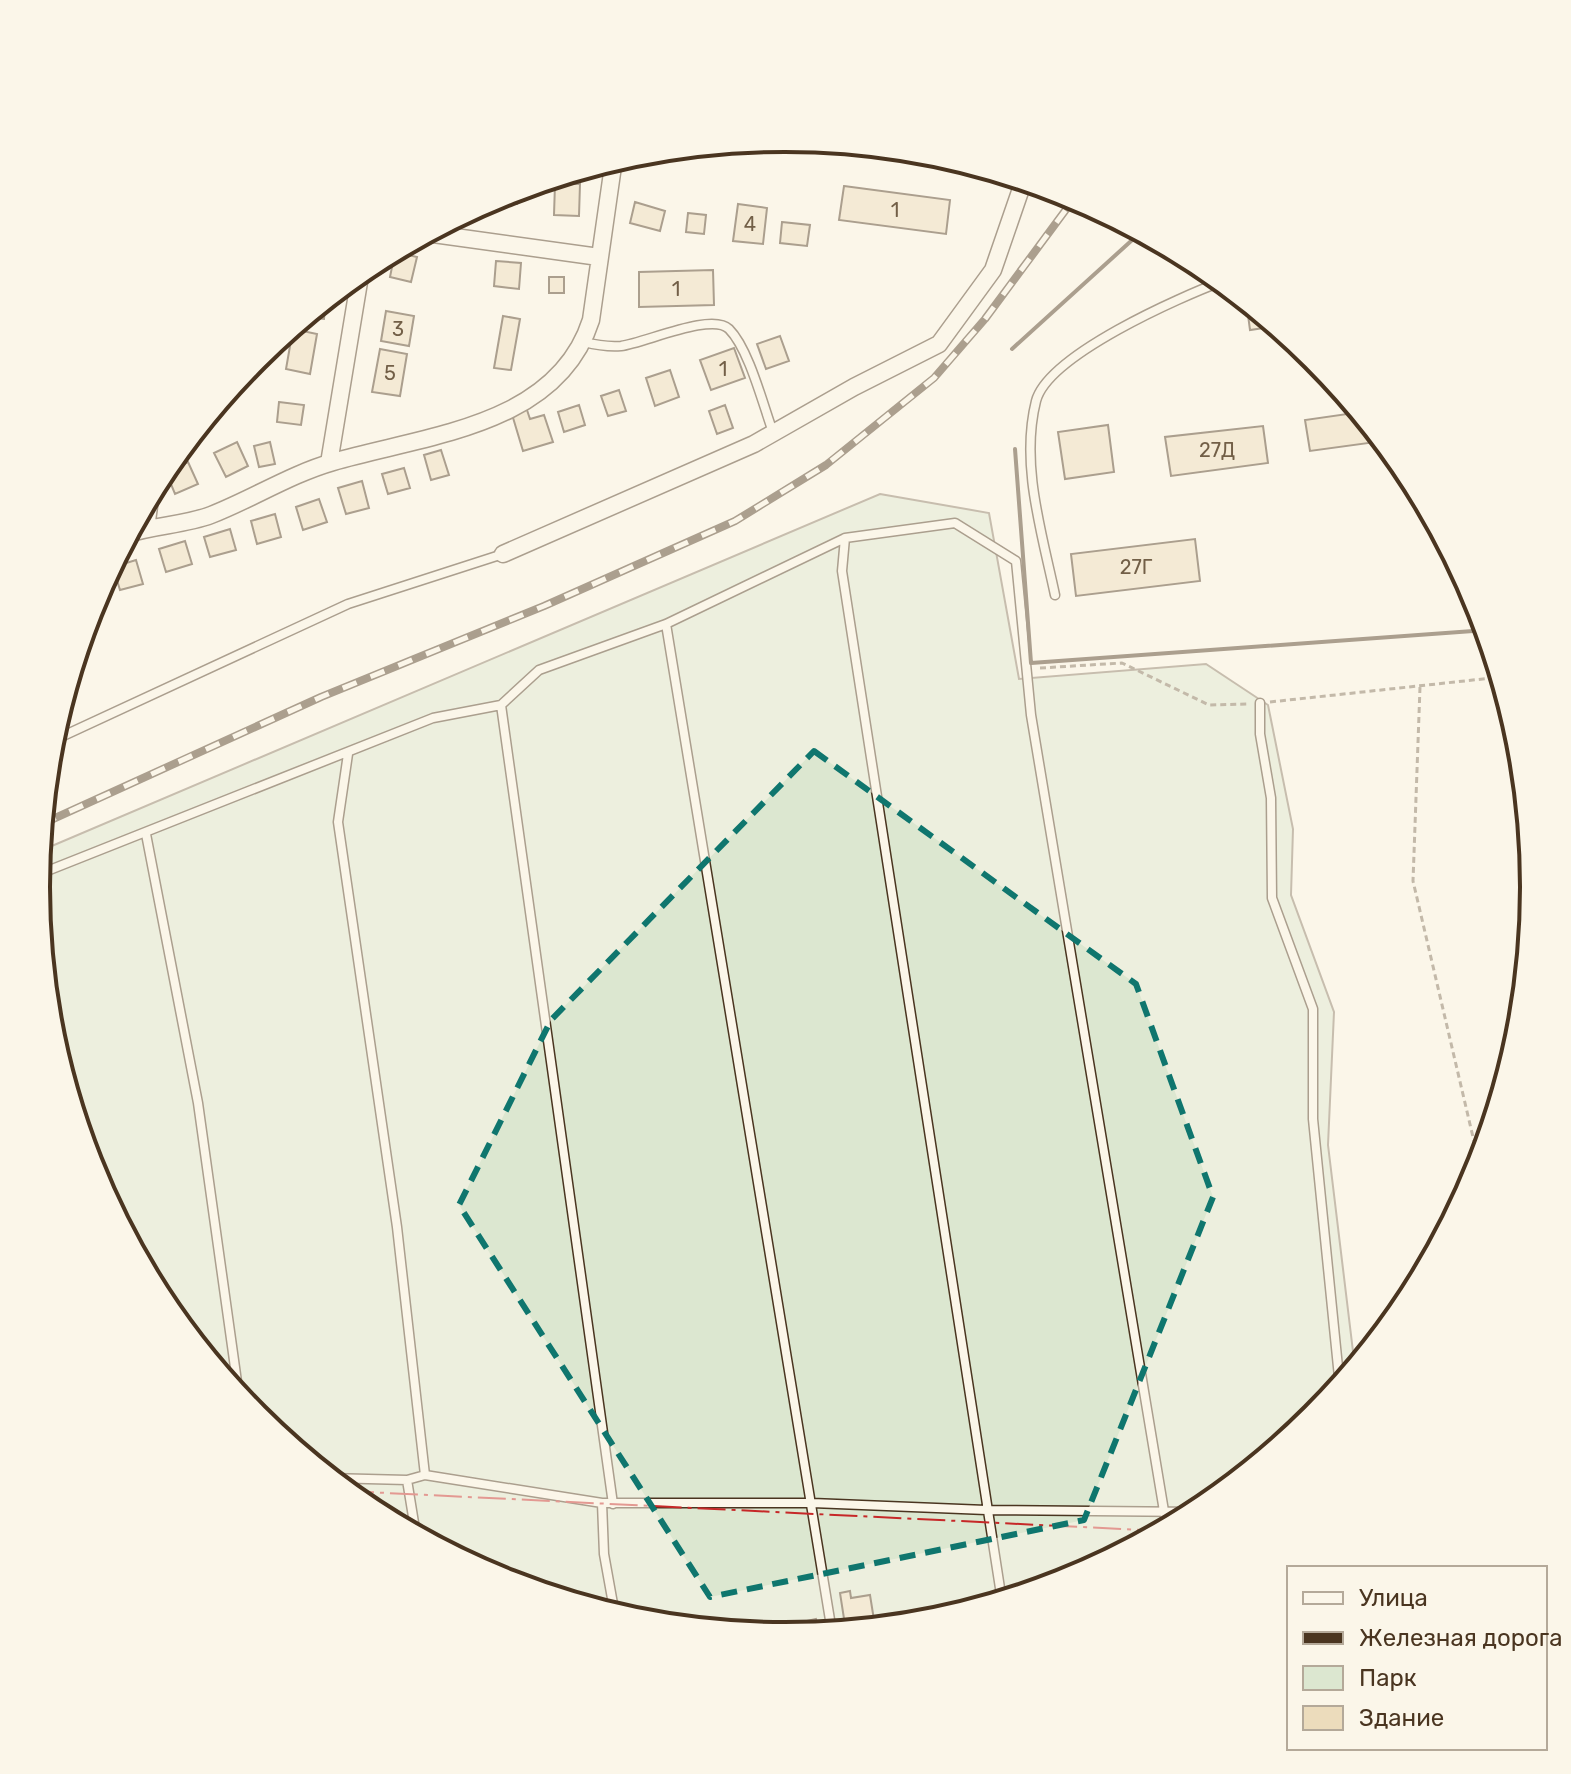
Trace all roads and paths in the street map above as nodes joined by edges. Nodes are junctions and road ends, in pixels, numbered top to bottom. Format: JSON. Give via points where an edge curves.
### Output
{"nodes":[{"id":1,"x":612,"y":173,"type":"edge"},
{"id":2,"x":1020,"y":191,"type":"edge"},
{"id":3,"x":444,"y":236,"type":"edge"},
{"id":4,"x":599,"y":257,"type":"junction"},
{"id":5,"x":1209,"y":286,"type":"edge"},
{"id":6,"x":358,"y":289,"type":"edge"},
{"id":7,"x":584,"y":342,"type":"junction"},
{"id":8,"x":774,"y":433,"type":"junction"},
{"id":9,"x":329,"y":463,"type":"junction"},
{"id":10,"x":147,"y":523,"type":"edge"},
{"id":11,"x":146,"y":528,"type":"joint"},
{"id":12,"x":845,"y":538,"type":"junction"},
{"id":13,"x":503,"y":554,"type":"joint"},
{"id":14,"x":1055,"y":595,"type":"dead end"},
{"id":15,"x":666,"y":624,"type":"junction"},
{"id":16,"x":1026,"y":668,"type":"junction"},
{"id":17,"x":1490,"y":678,"type":"edge"},
{"id":18,"x":1420,"y":687,"type":"junction"},
{"id":19,"x":1260,"y":703,"type":"junction"},
{"id":20,"x":501,"y":705,"type":"junction"},
{"id":21,"x":66,"y":734,"type":"edge"},
{"id":22,"x":348,"y":754,"type":"junction"},
{"id":23,"x":146,"y":834,"type":"junction"},
{"id":24,"x":51,"y":870,"type":"edge"},
{"id":25,"x":1474,"y":1143,"type":"edge"},
{"id":26,"x":1338,"y":1371,"type":"edge"},
{"id":27,"x":236,"y":1375,"type":"edge"},
{"id":28,"x":425,"y":1475,"type":"junction"},
{"id":29,"x":348,"y":1478,"type":"edge"},
{"id":30,"x":407,"y":1480,"type":"junction"},
{"id":31,"x":602,"y":1503,"type":"junction"},
{"id":32,"x":812,"y":1503,"type":"junction"},
{"id":33,"x":613,"y":1504,"type":"junction"},
{"id":34,"x":986,"y":1510,"type":"junction"},
{"id":35,"x":1164,"y":1512,"type":"junction"},
{"id":36,"x":1173,"y":1512,"type":"edge"},
{"id":37,"x":1165,"y":1517,"type":"edge"},
{"id":38,"x":414,"y":1521,"type":"edge"},
{"id":39,"x":1000,"y":1590,"type":"edge"},
{"id":40,"x":612,"y":1601,"type":"edge"},
{"id":41,"x":830,"y":1621,"type":"edge"}],
"edges":[{"from":1,"to":4,"type":"street"},
{"from":2,"to":8,"type":"street","via":[[993,270],[939,344]]},
{"from":3,"to":4,"type":"street"},
{"from":4,"to":7,"type":"street"},
{"from":5,"to":14,"type":"lane","via":[[1162,304],[1064,365],[1037,398],[1030,460]]},
{"from":6,"to":9,"type":"street"},
{"from":7,"to":8,"type":"lane","via":[[623,346],[716,322],[727,327],[738,341]]},
{"from":7,"to":9,"type":"street","via":[[540,393],[509,410],[477,424]]},
{"from":8,"to":13,"type":"street"},
{"from":9,"to":11,"type":"street","via":[[207,517]]},
{"from":10,"to":11,"type":"street"},
{"from":12,"to":15,"type":"lane"},
{"from":12,"to":16,"type":"lane","via":[[955,523],[1016,561]]},
{"from":12,"to":34,"type":"lane","via":[[842,571]]},
{"from":13,"to":21,"type":"lane","via":[[348,604]]},
{"from":15,"to":20,"type":"lane","via":[[539,670]]},
{"from":15,"to":32,"type":"lane"},
{"from":16,"to":19,"type":"path","via":[[1122,663],[1209,705]]},
{"from":16,"to":35,"type":"lane"},
{"from":17,"to":18,"type":"path"},
{"from":18,"to":19,"type":"path"},
{"from":18,"to":25,"type":"path","via":[[1413,881]]},
{"from":19,"to":26,"type":"lane","via":[[1271,798],[1272,898],[1313,1009],[1313,1119]]},
{"from":20,"to":22,"type":"lane","via":[[433,718]]},
{"from":20,"to":33,"type":"lane"},
{"from":22,"to":23,"type":"lane"},
{"from":22,"to":28,"type":"lane","via":[[338,822],[397,1227]]},
{"from":23,"to":24,"type":"lane"},
{"from":23,"to":27,"type":"lane","via":[[198,1103]]},
{"from":28,"to":30,"type":"lane"},
{"from":28,"to":31,"type":"lane"},
{"from":29,"to":30,"type":"lane"},
{"from":30,"to":38,"type":"lane"},
{"from":31,"to":33,"type":"lane"},
{"from":31,"to":40,"type":"lane"},
{"from":32,"to":33,"type":"lane"},
{"from":32,"to":34,"type":"lane"},
{"from":32,"to":41,"type":"lane"},
{"from":34,"to":35,"type":"lane"},
{"from":34,"to":39,"type":"lane"},
{"from":35,"to":36,"type":"lane"},
{"from":35,"to":37,"type":"lane"}]}
